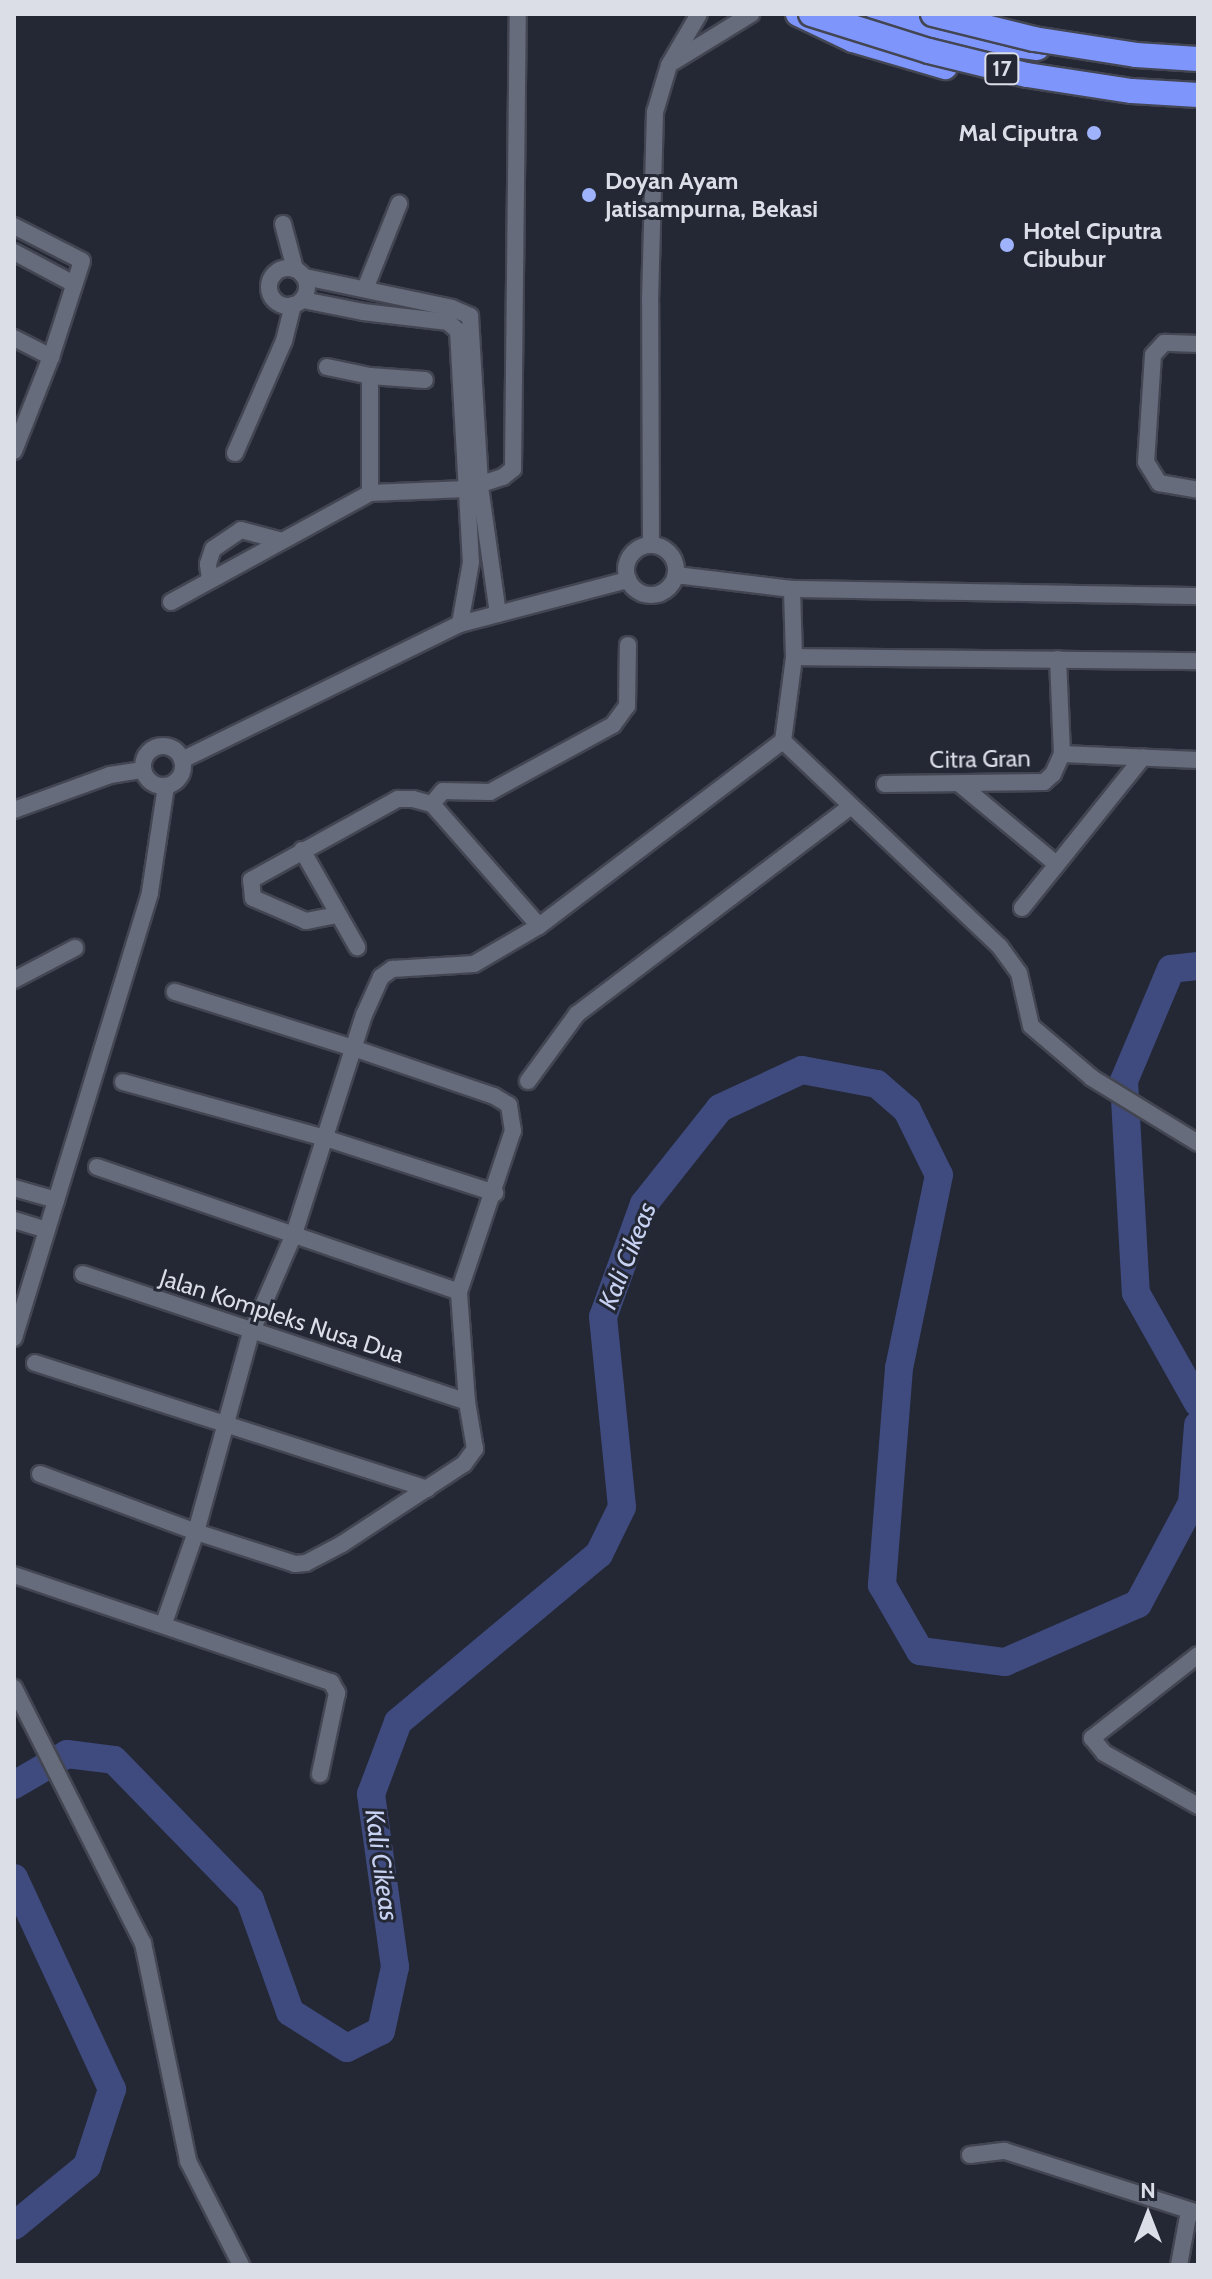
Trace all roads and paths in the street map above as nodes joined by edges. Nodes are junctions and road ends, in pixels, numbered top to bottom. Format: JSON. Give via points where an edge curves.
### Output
{"nodes":[{"id":1,"x":518,"y":14,"type":"edge"},
{"id":2,"x":699,"y":14,"type":"edge"},
{"id":3,"x":751,"y":14,"type":"edge"},
{"id":4,"x":798,"y":14,"type":"edge"},
{"id":5,"x":811,"y":14,"type":"edge"},
{"id":6,"x":879,"y":14,"type":"edge"},
{"id":7,"x":933,"y":14,"type":"edge"},
{"id":8,"x":1198,"y":57,"type":"edge"},
{"id":9,"x":669,"y":65,"type":"junction"},
{"id":10,"x":1198,"y":95,"type":"edge"},
{"id":11,"x":399,"y":204,"type":"dead end"},
{"id":12,"x":283,"y":224,"type":"dead end"},
{"id":13,"x":14,"y":226,"type":"edge"},
{"id":14,"x":14,"y":252,"type":"edge"},
{"id":15,"x":300,"y":273,"type":"junction"},
{"id":16,"x":74,"y":284,"type":"junction"},
{"id":17,"x":365,"y":289,"type":"junction"},
{"id":18,"x":298,"y":303,"type":"junction"},
{"id":19,"x":14,"y":338,"type":"edge"},
{"id":20,"x":1198,"y":344,"type":"edge"},
{"id":21,"x":51,"y":357,"type":"junction"},
{"id":22,"x":327,"y":367,"type":"dead end"},
{"id":23,"x":370,"y":376,"type":"junction"},
{"id":24,"x":425,"y":380,"type":"dead end"},
{"id":25,"x":19,"y":430,"type":"edge"},
{"id":26,"x":14,"y":451,"type":"edge"},
{"id":27,"x":235,"y":453,"type":"dead end"},
{"id":28,"x":473,"y":488,"type":"junction"},
{"id":29,"x":1198,"y":490,"type":"edge"},
{"id":30,"x":370,"y":493,"type":"junction"},
{"id":31,"x":279,"y":540,"type":"junction"},
{"id":32,"x":651,"y":545,"type":"junction"},
{"id":33,"x":676,"y":575,"type":"junction"},
{"id":34,"x":210,"y":579,"type":"junction"},
{"id":35,"x":628,"y":580,"type":"junction"},
{"id":36,"x":792,"y":589,"type":"junction"},
{"id":37,"x":1198,"y":596,"type":"edge"},
{"id":38,"x":171,"y":602,"type":"dead end"},
{"id":39,"x":498,"y":614,"type":"junction"},
{"id":40,"x":460,"y":624,"type":"junction"},
{"id":41,"x":628,"y":645,"type":"dead end"},
{"id":42,"x":794,"y":657,"type":"junction"},
{"id":43,"x":1058,"y":659,"type":"junction"},
{"id":44,"x":1198,"y":661,"type":"edge"},
{"id":45,"x":783,"y":741,"type":"junction"},
{"id":46,"x":1062,"y":754,"type":"junction"},
{"id":47,"x":1143,"y":757,"type":"junction"},
{"id":48,"x":182,"y":760,"type":"junction"},
{"id":49,"x":1198,"y":760,"type":"edge"},
{"id":50,"x":143,"y":770,"type":"junction"},
{"id":51,"x":885,"y":784,"type":"dead end"},
{"id":52,"x":961,"y":785,"type":"junction"},
{"id":53,"x":166,"y":786,"type":"junction"},
{"id":54,"x":432,"y":804,"type":"junction"},
{"id":55,"x":850,"y":807,"type":"junction"},
{"id":56,"x":14,"y":810,"type":"edge"},
{"id":57,"x":302,"y":850,"type":"junction"},
{"id":58,"x":1055,"y":863,"type":"junction"},
{"id":59,"x":1022,"y":908,"type":"dead end"},
{"id":60,"x":337,"y":915,"type":"junction"},
{"id":61,"x":539,"y":926,"type":"junction"},
{"id":62,"x":357,"y":947,"type":"dead end"},
{"id":63,"x":75,"y":948,"type":"dead end"},
{"id":64,"x":14,"y":980,"type":"edge"},
{"id":65,"x":175,"y":992,"type":"dead end"},
{"id":66,"x":353,"y":1048,"type":"junction"},
{"id":67,"x":528,"y":1081,"type":"dead end"},
{"id":68,"x":123,"y":1082,"type":"dead end"},
{"id":69,"x":325,"y":1138,"type":"junction"},
{"id":70,"x":1198,"y":1143,"type":"edge"},
{"id":71,"x":97,"y":1167,"type":"dead end"},
{"id":72,"x":14,"y":1190,"type":"edge"},
{"id":73,"x":495,"y":1193,"type":"junction"},
{"id":74,"x":56,"y":1200,"type":"junction"},
{"id":75,"x":14,"y":1220,"type":"edge"},
{"id":76,"x":47,"y":1230,"type":"junction"},
{"id":77,"x":294,"y":1234,"type":"junction"},
{"id":78,"x":83,"y":1274,"type":"dead end"},
{"id":79,"x":459,"y":1292,"type":"junction"},
{"id":80,"x":251,"y":1333,"type":"junction"},
{"id":81,"x":14,"y":1338,"type":"edge"},
{"id":82,"x":35,"y":1363,"type":"dead end"},
{"id":83,"x":467,"y":1402,"type":"junction"},
{"id":84,"x":225,"y":1425,"type":"junction"},
{"id":85,"x":40,"y":1474,"type":"dead end"},
{"id":86,"x":427,"y":1489,"type":"junction"},
{"id":87,"x":196,"y":1532,"type":"junction"},
{"id":88,"x":14,"y":1575,"type":"edge"},
{"id":89,"x":164,"y":1623,"type":"junction"},
{"id":90,"x":1198,"y":1655,"type":"edge"},
{"id":91,"x":14,"y":1688,"type":"edge"},
{"id":92,"x":320,"y":1774,"type":"dead end"},
{"id":93,"x":1198,"y":1806,"type":"edge"},
{"id":94,"x":970,"y":2155,"type":"dead end"},
{"id":95,"x":1194,"y":2212,"type":"edge"},
{"id":96,"x":241,"y":2265,"type":"edge"},
{"id":97,"x":1179,"y":2265,"type":"edge"}],
"edges":[{"from":1,"to":28,"type":"street","via":[[515,459],[510,472]]},
{"from":2,"to":9,"type":"street"},
{"from":3,"to":9,"type":"street"},
{"from":4,"to":10,"type":"highway","via":[[853,40],[957,70],[1072,87]]},
{"from":5,"to":10,"type":"highway","number":"17","bridge":true,"via":[[1027,75]]},
{"from":6,"to":8,"type":"highway","via":[[965,38],[1023,47]]},
{"from":7,"to":8,"type":"highway","number":"17","bridge":true,"via":[[1034,39],[1136,55]]},
{"from":9,"to":32,"type":"street","via":[[655,112]]},
{"from":11,"to":17,"type":"street"},
{"from":12,"to":15,"type":"street"},
{"from":13,"to":16,"type":"street","via":[[82,261]]},
{"from":14,"to":16,"type":"street"},
{"from":15,"to":17,"type":"street"},
{"from":15,"to":18,"type":"street","via":[[308,289]]},
{"from":15,"to":18,"type":"street","via":[[283,268],[274,274],[269,289],[277,303]]},
{"from":16,"to":21,"type":"street"},
{"from":17,"to":28,"type":"street","via":[[470,316]]},
{"from":18,"to":27,"type":"street"},
{"from":18,"to":28,"type":"street","via":[[455,327]]},
{"from":19,"to":21,"type":"street"},
{"from":20,"to":29,"type":"street","via":[[1164,343],[1153,355],[1146,462],[1159,483]]},
{"from":21,"to":25,"type":"street"},
{"from":22,"to":23,"type":"street"},
{"from":23,"to":24,"type":"street"},
{"from":23,"to":30,"type":"street"},
{"from":25,"to":26,"type":"street"},
{"from":28,"to":30,"type":"street"},
{"from":28,"to":39,"type":"street"},
{"from":28,"to":40,"type":"street","via":[[471,562]]},
{"from":30,"to":31,"type":"street"},
{"from":31,"to":34,"type":"street"},
{"from":31,"to":34,"type":"street","via":[[241,530],[213,549]]},
{"from":32,"to":33,"type":"street","via":[[671,554]]},
{"from":32,"to":35,"type":"street","via":[[630,556]]},
{"from":33,"to":35,"type":"street","via":[[673,584],[657,595],[639,593]]},
{"from":33,"to":36,"type":"street"},
{"from":34,"to":38,"type":"street"},
{"from":35,"to":39,"type":"street"},
{"from":36,"to":37,"type":"street"},
{"from":36,"to":42,"type":"street"},
{"from":39,"to":40,"type":"street"},
{"from":40,"to":48,"type":"street"},
{"from":41,"to":54,"type":"street","via":[[627,706],[613,725],[490,792],[443,791]]},
{"from":42,"to":43,"type":"street"},
{"from":42,"to":45,"type":"street"},
{"from":43,"to":44,"type":"street"},
{"from":43,"to":46,"type":"street","name":"Citra Gran"},
{"from":45,"to":55,"type":"street"},
{"from":45,"to":61,"type":"street"},
{"from":46,"to":47,"type":"street"},
{"from":46,"to":52,"type":"street","name":"Citra Gran","via":[[1044,782]]},
{"from":47,"to":49,"type":"street"},
{"from":47,"to":58,"type":"street"},
{"from":48,"to":50,"type":"street","via":[[173,748],[158,747],[146,755]]},
{"from":48,"to":53,"type":"street","via":[[182,774]]},
{"from":50,"to":53,"type":"street","via":[[152,783]]},
{"from":50,"to":56,"type":"street","via":[[110,775]]},
{"from":51,"to":52,"type":"street","name":"Citra Gran"},
{"from":52,"to":58,"type":"street"},
{"from":53,"to":74,"type":"street","via":[[150,892]]},
{"from":54,"to":57,"type":"street","via":[[398,799]]},
{"from":54,"to":61,"type":"street"},
{"from":55,"to":67,"type":"street","via":[[577,1014]]},
{"from":55,"to":70,"type":"street","via":[[1000,947],[1019,973],[1031,1026],[1092,1078]]},
{"from":57,"to":60,"type":"street"},
{"from":57,"to":60,"type":"street","via":[[251,880],[253,898],[306,921]]},
{"from":58,"to":59,"type":"street"},
{"from":60,"to":62,"type":"street"},
{"from":61,"to":66,"type":"street","via":[[474,964],[392,969],[381,977]]},
{"from":63,"to":64,"type":"street"},
{"from":65,"to":66,"type":"street"},
{"from":66,"to":69,"type":"street"},
{"from":66,"to":73,"type":"street","via":[[509,1105],[513,1131]]},
{"from":68,"to":69,"type":"street"},
{"from":69,"to":73,"type":"street"},
{"from":69,"to":77,"type":"street"},
{"from":71,"to":77,"type":"street"},
{"from":72,"to":74,"type":"street"},
{"from":73,"to":79,"type":"street"},
{"from":74,"to":76,"type":"street"},
{"from":75,"to":76,"type":"street"},
{"from":76,"to":81,"type":"street"},
{"from":77,"to":79,"type":"street"},
{"from":77,"to":80,"type":"street"},
{"from":78,"to":80,"type":"street","name":"Jalan Kompleks Nusa Dua"},
{"from":79,"to":83,"type":"street"},
{"from":80,"to":83,"type":"street","name":"Jalan Kompleks Nusa Dua"},
{"from":80,"to":84,"type":"street"},
{"from":82,"to":84,"type":"street"},
{"from":83,"to":86,"type":"street","via":[[476,1442],[473,1455]]},
{"from":84,"to":86,"type":"street"},
{"from":84,"to":87,"type":"street"},
{"from":85,"to":87,"type":"street"},
{"from":86,"to":87,"type":"street","via":[[306,1563]]},
{"from":87,"to":89,"type":"street"},
{"from":88,"to":89,"type":"street"},
{"from":89,"to":92,"type":"street","via":[[335,1685]]},
{"from":90,"to":93,"type":"street","via":[[1092,1738],[1104,1753]]},
{"from":91,"to":96,"type":"street","via":[[143,1943],[188,2161]]},
{"from":94,"to":95,"type":"street","via":[[1005,2151]]},
{"from":95,"to":97,"type":"street"}]}
